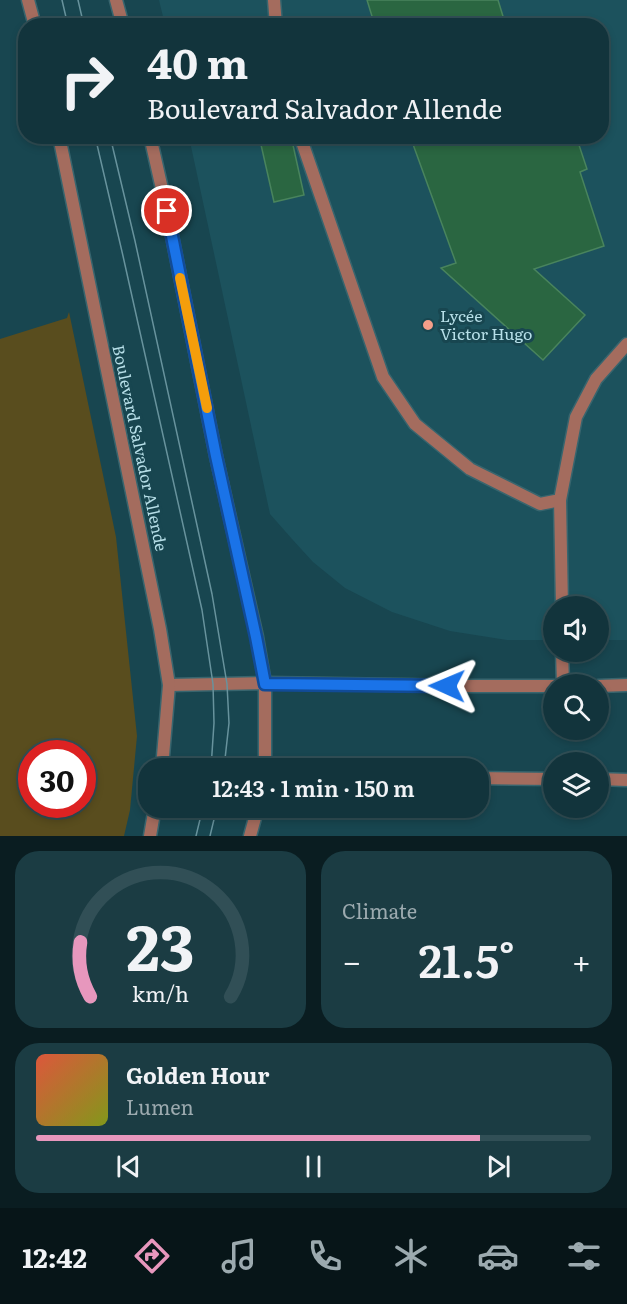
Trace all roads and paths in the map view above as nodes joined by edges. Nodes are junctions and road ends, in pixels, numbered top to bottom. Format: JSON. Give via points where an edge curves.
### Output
{"nodes":[{"id":1,"x":28,"y":0,"type":"edge"},
{"id":2,"x":116,"y":0,"type":"edge"},
{"id":3,"x":274,"y":0,"type":"edge"},
{"id":4,"x":33,"y":18,"type":"edge"},
{"id":5,"x":121,"y":18,"type":"edge"},
{"id":6,"x":275,"y":18,"type":"edge"},
{"id":7,"x":61,"y":144,"type":"edge"},
{"id":8,"x":152,"y":144,"type":"edge"},
{"id":9,"x":303,"y":144,"type":"edge"},
{"id":10,"x":627,"y":344,"type":"edge"},
{"id":11,"x":560,"y":500,"type":"junction"},
{"id":12,"x":562,"y":596,"type":"edge"},
{"id":13,"x":265,"y":684,"type":"junction"},
{"id":14,"x":169,"y":685,"type":"junction"},
{"id":15,"x":543,"y":686,"type":"edge"},
{"id":16,"x":609,"y":686,"type":"edge"},
{"id":17,"x":627,"y":686,"type":"edge"},
{"id":18,"x":164,"y":758,"type":"edge"},
{"id":19,"x":266,"y":758,"type":"edge"},
{"id":20,"x":489,"y":778,"type":"edge"},
{"id":21,"x":543,"y":779,"type":"edge"},
{"id":22,"x":609,"y":779,"type":"edge"},
{"id":23,"x":627,"y":780,"type":"edge"},
{"id":24,"x":153,"y":818,"type":"edge"},
{"id":25,"x":255,"y":818,"type":"edge"},
{"id":26,"x":150,"y":836,"type":"edge"},
{"id":27,"x":250,"y":836,"type":"edge"}],
"edges":[{"from":1,"to":4,"type":"street"},
{"from":2,"to":5,"type":"street"},
{"from":3,"to":6,"type":"street"},
{"from":7,"to":14,"type":"street","name":"Boulevard Salvador Allende"},
{"from":8,"to":13,"type":"street"},
{"from":9,"to":11,"type":"street","via":[[383,377],[415,424],[470,470],[540,504]]},
{"from":10,"to":11,"type":"street","via":[[596,379],[576,417]]},
{"from":11,"to":12,"type":"street"},
{"from":13,"to":14,"type":"street"},
{"from":13,"to":15,"type":"street"},
{"from":13,"to":19,"type":"street"},
{"from":14,"to":18,"type":"street","name":"Boulevard Salvador Allende"},
{"from":16,"to":17,"type":"street"},
{"from":20,"to":21,"type":"street"},
{"from":22,"to":23,"type":"street"},
{"from":24,"to":26,"type":"street"},
{"from":25,"to":27,"type":"street"}]}
